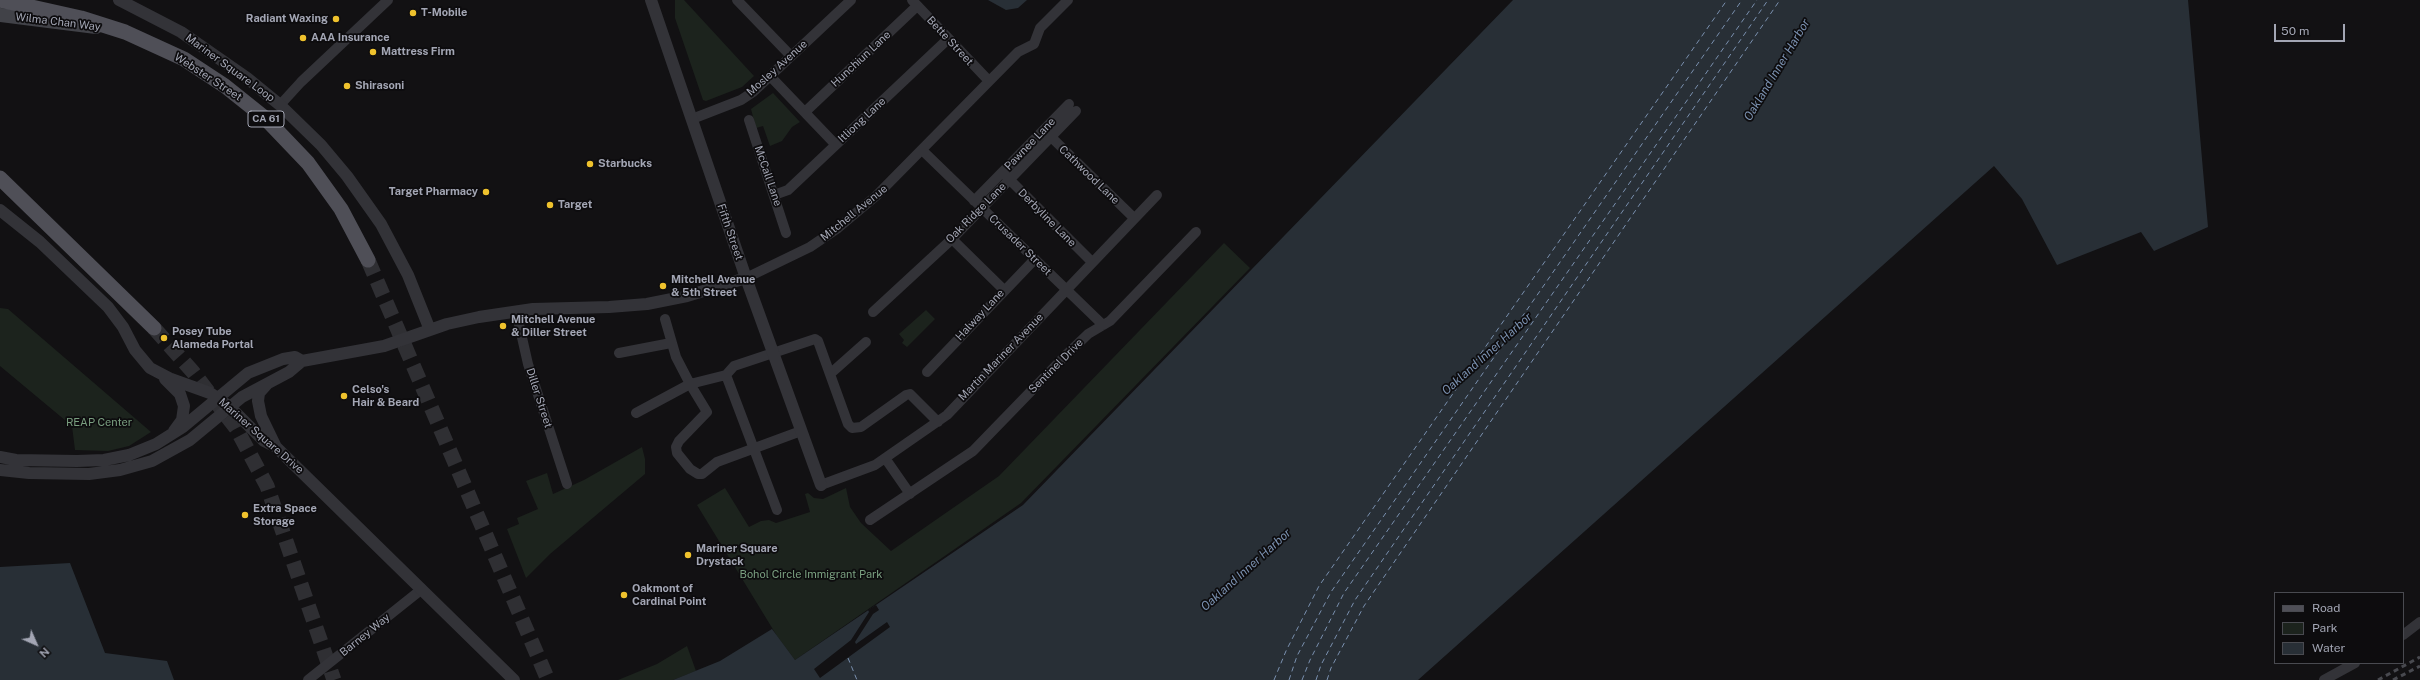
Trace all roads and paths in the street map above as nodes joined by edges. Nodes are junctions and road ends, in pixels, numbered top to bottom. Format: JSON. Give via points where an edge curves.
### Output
{"nodes":[{"id":1,"x":0,"y":0,"type":"edge"},
{"id":2,"x":118,"y":0,"type":"edge"},
{"id":3,"x":388,"y":0,"type":"edge"},
{"id":4,"x":651,"y":0,"type":"edge"},
{"id":5,"x":737,"y":0,"type":"edge"},
{"id":6,"x":851,"y":0,"type":"edge"},
{"id":7,"x":1068,"y":0,"type":"edge"},
{"id":8,"x":915,"y":3,"type":"edge"},
{"id":9,"x":134,"y":5,"type":"edge"},
{"id":10,"x":0,"y":15,"type":"edge"},
{"id":11,"x":116,"y":28,"type":"junction"},
{"id":12,"x":948,"y":39,"type":"junction"},
{"id":13,"x":791,"y":56,"type":"junction"},
{"id":14,"x":770,"y":76,"type":"junction"},
{"id":15,"x":989,"y":81,"type":"junction"},
{"id":16,"x":280,"y":105,"type":"junction"},
{"id":17,"x":1073,"y":108,"type":"dead end"},
{"id":18,"x":804,"y":112,"type":"junction"},
{"id":19,"x":692,"y":119,"type":"junction"},
{"id":20,"x":748,"y":120,"type":"dead end"},
{"id":21,"x":1047,"y":134,"type":"junction"},
{"id":22,"x":836,"y":144,"type":"junction"},
{"id":23,"x":923,"y":151,"type":"junction"},
{"id":24,"x":1006,"y":177,"type":"junction"},
{"id":25,"x":0,"y":178,"type":"edge"},
{"id":26,"x":774,"y":195,"type":"junction"},
{"id":27,"x":1157,"y":195,"type":"dead end"},
{"id":28,"x":978,"y":204,"type":"junction"},
{"id":29,"x":0,"y":210,"type":"edge"},
{"id":30,"x":1134,"y":218,"type":"junction"},
{"id":31,"x":1196,"y":232,"type":"dead end"},
{"id":32,"x":786,"y":233,"type":"dead end"},
{"id":33,"x":952,"y":239,"type":"junction"},
{"id":34,"x":1035,"y":259,"type":"junction"},
{"id":35,"x":368,"y":260,"type":"tunnel mouth"},
{"id":36,"x":1092,"y":262,"type":"junction"},
{"id":37,"x":746,"y":278,"type":"junction"},
{"id":38,"x":1004,"y":290,"type":"junction"},
{"id":39,"x":1066,"y":290,"type":"junction"},
{"id":40,"x":516,"y":311,"type":"junction"},
{"id":41,"x":873,"y":312,"type":"dead end"},
{"id":42,"x":665,"y":320,"type":"dead end"},
{"id":43,"x":1104,"y":325,"type":"junction"},
{"id":44,"x":154,"y":328,"type":"tunnel mouth"},
{"id":45,"x":430,"y":330,"type":"junction"},
{"id":46,"x":866,"y":342,"type":"dead end"},
{"id":47,"x":671,"y":343,"type":"junction"},
{"id":48,"x":773,"y":352,"type":"junction"},
{"id":49,"x":619,"y":353,"type":"dead end"},
{"id":50,"x":302,"y":361,"type":"junction"},
{"id":51,"x":927,"y":372,"type":"dead end"},
{"id":52,"x":160,"y":374,"type":"junction"},
{"id":53,"x":830,"y":374,"type":"junction"},
{"id":54,"x":726,"y":375,"type":"junction"},
{"id":55,"x":273,"y":379,"type":"junction"},
{"id":56,"x":690,"y":384,"type":"junction"},
{"id":57,"x":217,"y":397,"type":"junction"},
{"id":58,"x":230,"y":407,"type":"junction"},
{"id":59,"x":636,"y":413,"type":"dead end"},
{"id":60,"x":938,"y":422,"type":"junction"},
{"id":61,"x":801,"y":431,"type":"junction"},
{"id":62,"x":171,"y":435,"type":"junction"},
{"id":63,"x":276,"y":447,"type":"junction"},
{"id":64,"x":754,"y":448,"type":"junction"},
{"id":65,"x":0,"y":457,"type":"edge"},
{"id":66,"x":885,"y":458,"type":"junction"},
{"id":67,"x":0,"y":470,"type":"edge"},
{"id":68,"x":567,"y":484,"type":"dead end"},
{"id":69,"x":821,"y":485,"type":"joint"},
{"id":70,"x":910,"y":494,"type":"junction"},
{"id":71,"x":777,"y":510,"type":"dead end"},
{"id":72,"x":870,"y":520,"type":"dead end"},
{"id":73,"x":422,"y":589,"type":"junction"},
{"id":74,"x":2420,"y":622,"type":"edge"},
{"id":75,"x":2404,"y":634,"type":"edge"},
{"id":76,"x":2353,"y":664,"type":"edge"},
{"id":77,"x":308,"y":680,"type":"edge"},
{"id":78,"x":514,"y":680,"type":"edge"},
{"id":79,"x":2324,"y":680,"type":"edge"}],
"edges":[{"from":1,"to":11,"type":"main road","name":"Webster Street","number":"CA 61"},
{"from":2,"to":9,"type":"street","name":"Mariner Square Loop"},
{"from":3,"to":16,"type":"street"},
{"from":4,"to":19,"type":"street","name":"Fifth Street"},
{"from":5,"to":13,"type":"street"},
{"from":6,"to":13,"type":"street","name":"Mosley Avenue"},
{"from":7,"to":15,"type":"street","name":"Mitchell Avenue","via":[[1040,28],[1034,44],[1018,52]]},
{"from":8,"to":12,"type":"street","name":"Bette Street"},
{"from":8,"to":18,"type":"street","name":"Hunchiun Lane"},
{"from":9,"to":16,"type":"street","name":"Mariner Square Loop","via":[[200,45]]},
{"from":10,"to":11,"type":"main road","name":"Wilma Chan Way"},
{"from":11,"to":35,"type":"main road","name":"Webster Street","number":"CA 61","via":[[165,49],[199,68],[266,118],[298,151],[325,185],[348,221]]},
{"from":12,"to":15,"type":"street","name":"Bette Street"},
{"from":12,"to":22,"type":"street","name":"Itliong Lane"},
{"from":13,"to":14,"type":"street","name":"Mosley Avenue"},
{"from":14,"to":18,"type":"street"},
{"from":14,"to":19,"type":"street","name":"Mosley Avenue","via":[[741,100]]},
{"from":15,"to":23,"type":"street","name":"Mitchell Avenue"},
{"from":16,"to":45,"type":"street","name":"Mariner Square Loop","via":[[330,155],[371,209],[400,259]]},
{"from":17,"to":21,"type":"street","name":"Oak Ridge Lane"},
{"from":18,"to":22,"type":"street"},
{"from":19,"to":37,"type":"street","name":"Fifth Street"},
{"from":20,"to":26,"type":"street","name":"McCall Lane"},
{"from":21,"to":24,"type":"street","name":"Oak Ridge Lane"},
{"from":21,"to":30,"type":"street","name":"Cathwood Lane"},
{"from":22,"to":26,"type":"street","name":"Itliong Lane","via":[[788,190]]},
{"from":23,"to":28,"type":"street","name":"Crusader Street"},
{"from":23,"to":37,"type":"street","name":"Mitchell Avenue","via":[[838,228],[794,256]]},
{"from":24,"to":28,"type":"street","name":"Pawnee Lane"},
{"from":24,"to":36,"type":"street","name":"Derbyline Lane"},
{"from":25,"to":44,"type":"main road"},
{"from":26,"to":32,"type":"street","name":"McCall Lane"},
{"from":27,"to":30,"type":"street","name":"Martin Mariner Avenue"},
{"from":28,"to":33,"type":"street","name":"Oak Ridge Lane"},
{"from":28,"to":34,"type":"street","name":"Crusader Street"},
{"from":29,"to":52,"type":"street","name":"Mariner Square Drive","via":[[40,242],[108,307],[142,359]]},
{"from":30,"to":36,"type":"street","name":"Martin Mariner Avenue"},
{"from":31,"to":43,"type":"street","name":"Sentinel Drive"},
{"from":33,"to":38,"type":"street"},
{"from":33,"to":41,"type":"street","name":"Oak Ridge Lane"},
{"from":34,"to":38,"type":"street","name":"Halway Lane"},
{"from":34,"to":39,"type":"street","name":"Crusader Street"},
{"from":36,"to":39,"type":"street","name":"Martin Mariner Avenue"},
{"from":37,"to":40,"type":"street","name":"Mitchell Avenue","via":[[694,295],[647,304]]},
{"from":37,"to":48,"type":"street","name":"Fifth Street"},
{"from":38,"to":51,"type":"street","name":"Halway Lane"},
{"from":39,"to":43,"type":"street","name":"Crusader Street"},
{"from":39,"to":60,"type":"street","name":"Martin Mariner Avenue"},
{"from":40,"to":45,"type":"street","name":"Mitchell Avenue","via":[[462,320]]},
{"from":40,"to":68,"type":"street","name":"Diller Street","via":[[528,364]]},
{"from":42,"to":47,"type":"street"},
{"from":43,"to":70,"type":"street","name":"Sentinel Drive","via":[[1077,344],[973,451]]},
{"from":45,"to":50,"type":"street","via":[[367,350]]},
{"from":46,"to":53,"type":"street"},
{"from":47,"to":49,"type":"street"},
{"from":47,"to":56,"type":"street"},
{"from":48,"to":53,"type":"street","via":[[818,340]]},
{"from":48,"to":54,"type":"street","via":[[734,366]]},
{"from":48,"to":61,"type":"street","name":"Fifth Street"},
{"from":50,"to":55,"type":"street","via":[[290,372]]},
{"from":50,"to":57,"type":"street","via":[[295,357],[260,367],[239,379]]},
{"from":52,"to":57,"type":"street","name":"Mariner Square Drive"},
{"from":52,"to":62,"type":"street","via":[[180,394],[184,406],[182,420]]},
{"from":53,"to":60,"type":"street","via":[[848,424],[852,428],[861,427],[910,394]]},
{"from":54,"to":56,"type":"street"},
{"from":54,"to":64,"type":"street"},
{"from":55,"to":58,"type":"street"},
{"from":55,"to":63,"type":"street","via":[[263,387],[258,401],[261,416]]},
{"from":56,"to":59,"type":"street"},
{"from":56,"to":64,"type":"street","via":[[707,412],[679,440],[676,447],[690,469],[698,474],[704,473],[717,462]]},
{"from":57,"to":58,"type":"street","name":"Mariner Square Drive"},
{"from":57,"to":62,"type":"street","via":[[194,419]]},
{"from":58,"to":63,"type":"street","name":"Mariner Square Drive","via":[[264,441]]},
{"from":58,"to":67,"type":"street","via":[[176,450],[135,467],[89,474]]},
{"from":60,"to":66,"type":"street","name":"Martin Mariner Avenue"},
{"from":61,"to":64,"type":"street"},
{"from":61,"to":69,"type":"street","name":"Fifth Street"},
{"from":62,"to":65,"type":"street","via":[[140,452],[104,460],[30,461]]},
{"from":63,"to":73,"type":"street","name":"Mariner Square Drive"},
{"from":64,"to":71,"type":"street"},
{"from":66,"to":69,"type":"street","name":"Martin Mariner Avenue","via":[[864,471]]},
{"from":66,"to":70,"type":"street"},
{"from":70,"to":72,"type":"street","name":"Sentinel Drive"},
{"from":73,"to":77,"type":"street","name":"Barney Way"},
{"from":73,"to":78,"type":"street","name":"Mariner Square Drive"},
{"from":74,"to":75,"type":"street"},
{"from":76,"to":79,"type":"street"}]}
